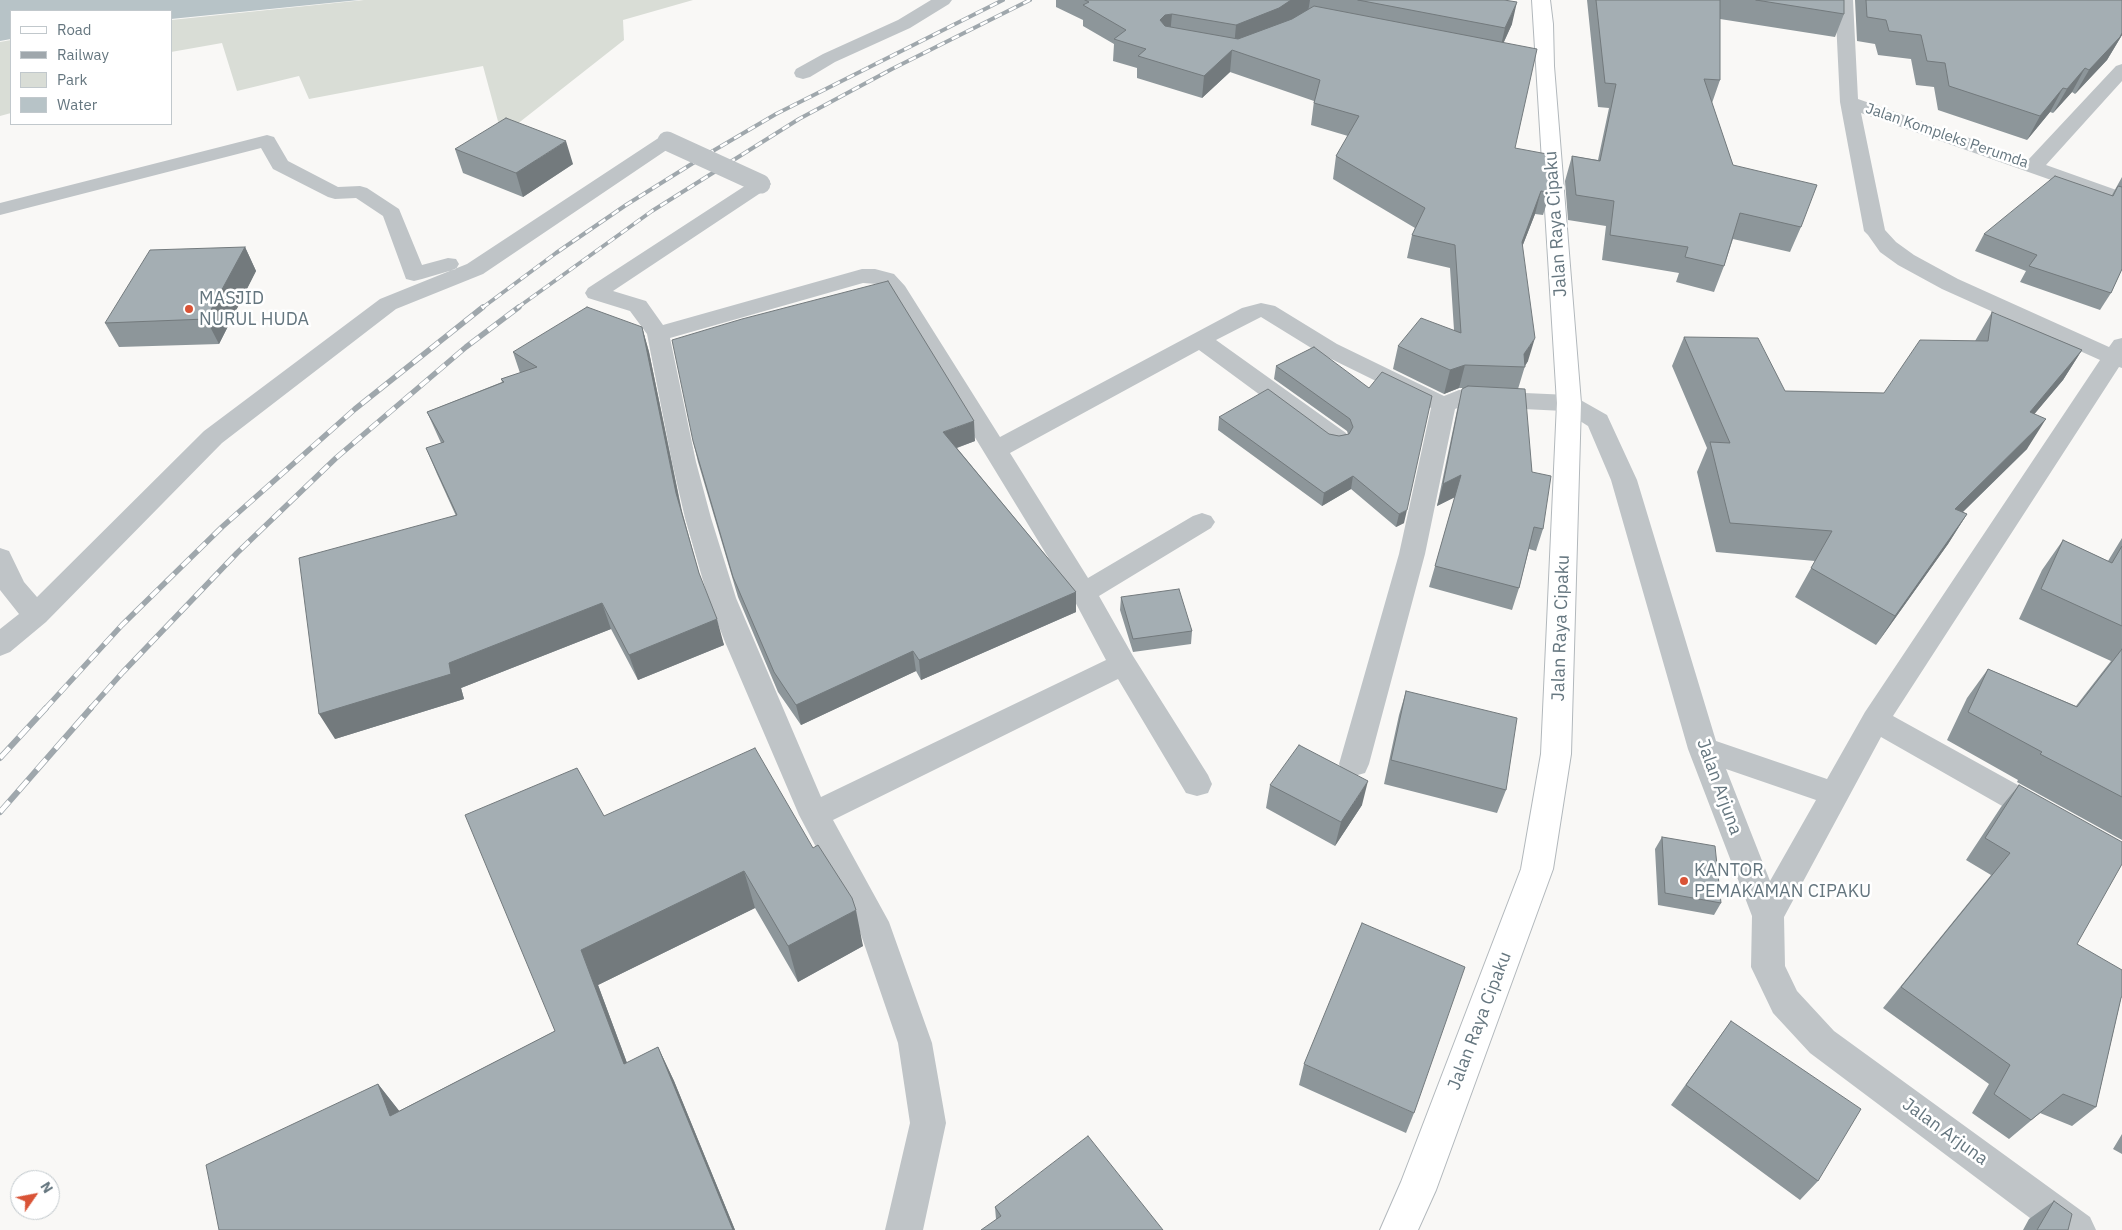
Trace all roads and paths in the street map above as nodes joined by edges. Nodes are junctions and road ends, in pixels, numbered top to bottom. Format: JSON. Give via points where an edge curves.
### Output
{"nodes":[{"id":1,"x":943,"y":0,"type":"edge"},
{"id":2,"x":1541,"y":0,"type":"edge"},
{"id":3,"x":1844,"y":0,"type":"edge"},
{"id":4,"x":2122,"y":70,"type":"edge"},
{"id":5,"x":803,"y":73,"type":"dead end"},
{"id":6,"x":1849,"y":102,"type":"junction"},
{"id":7,"x":2034,"y":166,"type":"junction"},
{"id":8,"x":2122,"y":199,"type":"edge"},
{"id":9,"x":0,"y":209,"type":"edge"},
{"id":10,"x":475,"y":268,"type":"junction"},
{"id":11,"x":658,"y":334,"type":"junction"},
{"id":12,"x":1202,"y":340,"type":"junction"},
{"id":13,"x":2119,"y":354,"type":"edge"},
{"id":14,"x":1569,"y":403,"type":"junction"},
{"id":15,"x":1444,"y":405,"type":"junction"},
{"id":16,"x":1337,"y":440,"type":"edge"},
{"id":17,"x":995,"y":450,"type":"junction"},
{"id":18,"x":1202,"y":522,"type":"dead end"},
{"id":19,"x":0,"y":558,"type":"edge"},
{"id":20,"x":1084,"y":593,"type":"junction"},
{"id":21,"x":36,"y":615,"type":"junction"},
{"id":22,"x":0,"y":644,"type":"edge"},
{"id":23,"x":1124,"y":664,"type":"junction"},
{"id":24,"x":1875,"y":720,"type":"junction"},
{"id":25,"x":1703,"y":749,"type":"junction"},
{"id":26,"x":1354,"y":764,"type":"dead end"},
{"id":27,"x":1197,"y":784,"type":"dead end"},
{"id":28,"x":1835,"y":794,"type":"junction"},
{"id":29,"x":814,"y":815,"type":"junction"},
{"id":30,"x":2071,"y":829,"type":"edge"},
{"id":31,"x":1768,"y":916,"type":"junction"},
{"id":32,"x":904,"y":1230,"type":"edge"},
{"id":33,"x":1399,"y":1230,"type":"edge"},
{"id":34,"x":2077,"y":1230,"type":"edge"}],
"edges":[{"from":1,"to":5,"type":"street","via":[[904,24]]},
{"from":2,"to":14,"type":"street","name":"Jalan Raya Cipaku"},
{"from":3,"to":6,"type":"street"},
{"from":4,"to":7,"type":"street"},
{"from":6,"to":7,"type":"street","name":"Jalan Kompleks Perumda"},
{"from":6,"to":13,"type":"street","name":"Jalan Kompleks Perumda","via":[[1875,231],[1888,247],[1934,276]]},
{"from":7,"to":8,"type":"street","name":"Jalan Kompleks Perumda"},
{"from":9,"to":10,"type":"street","via":[[267,141],[280,165],[335,193],[360,192],[392,213],[414,274],[464,259]]},
{"from":10,"to":11,"type":"street","bridge":true,"via":[[667,141],[761,184],[596,294],[638,306]]},
{"from":10,"to":21,"type":"street","via":[[388,304],[213,437]]},
{"from":11,"to":17,"type":"street","via":[[862,276],[886,279],[894,286]]},
{"from":11,"to":29,"type":"street","via":[[684,462],[708,556],[739,642]]},
{"from":12,"to":15,"type":"street","via":[[1250,313],[1267,311],[1329,349]]},
{"from":12,"to":16,"type":"street"},
{"from":12,"to":17,"type":"street"},
{"from":13,"to":24,"type":"street"},
{"from":14,"to":15,"type":"street","via":[[1459,398]]},
{"from":14,"to":25,"type":"street","name":"Jalan Arjuna","via":[[1598,421],[1624,480]]},
{"from":14,"to":33,"type":"street","name":"Jalan Raya Cipaku","via":[[1556,754],[1537,869],[1417,1190]]},
{"from":15,"to":26,"type":"street","via":[[1412,554]]},
{"from":17,"to":20,"type":"street"},
{"from":18,"to":20,"type":"street"},
{"from":19,"to":21,"type":"street","via":[[12,587]]},
{"from":20,"to":23,"type":"street"},
{"from":21,"to":22,"type":"street"},
{"from":23,"to":27,"type":"street"},
{"from":23,"to":29,"type":"street"},
{"from":24,"to":28,"type":"street"},
{"from":24,"to":30,"type":"street"},
{"from":25,"to":28,"type":"street"},
{"from":25,"to":31,"type":"street","name":"Jalan Arjuna"},
{"from":28,"to":31,"type":"street"},
{"from":29,"to":32,"type":"street","via":[[873,922],[915,1043],[928,1123]]},
{"from":31,"to":34,"type":"street","name":"Jalan Arjuna","via":[[1768,967],[1785,1002],[1822,1042]]}]}
